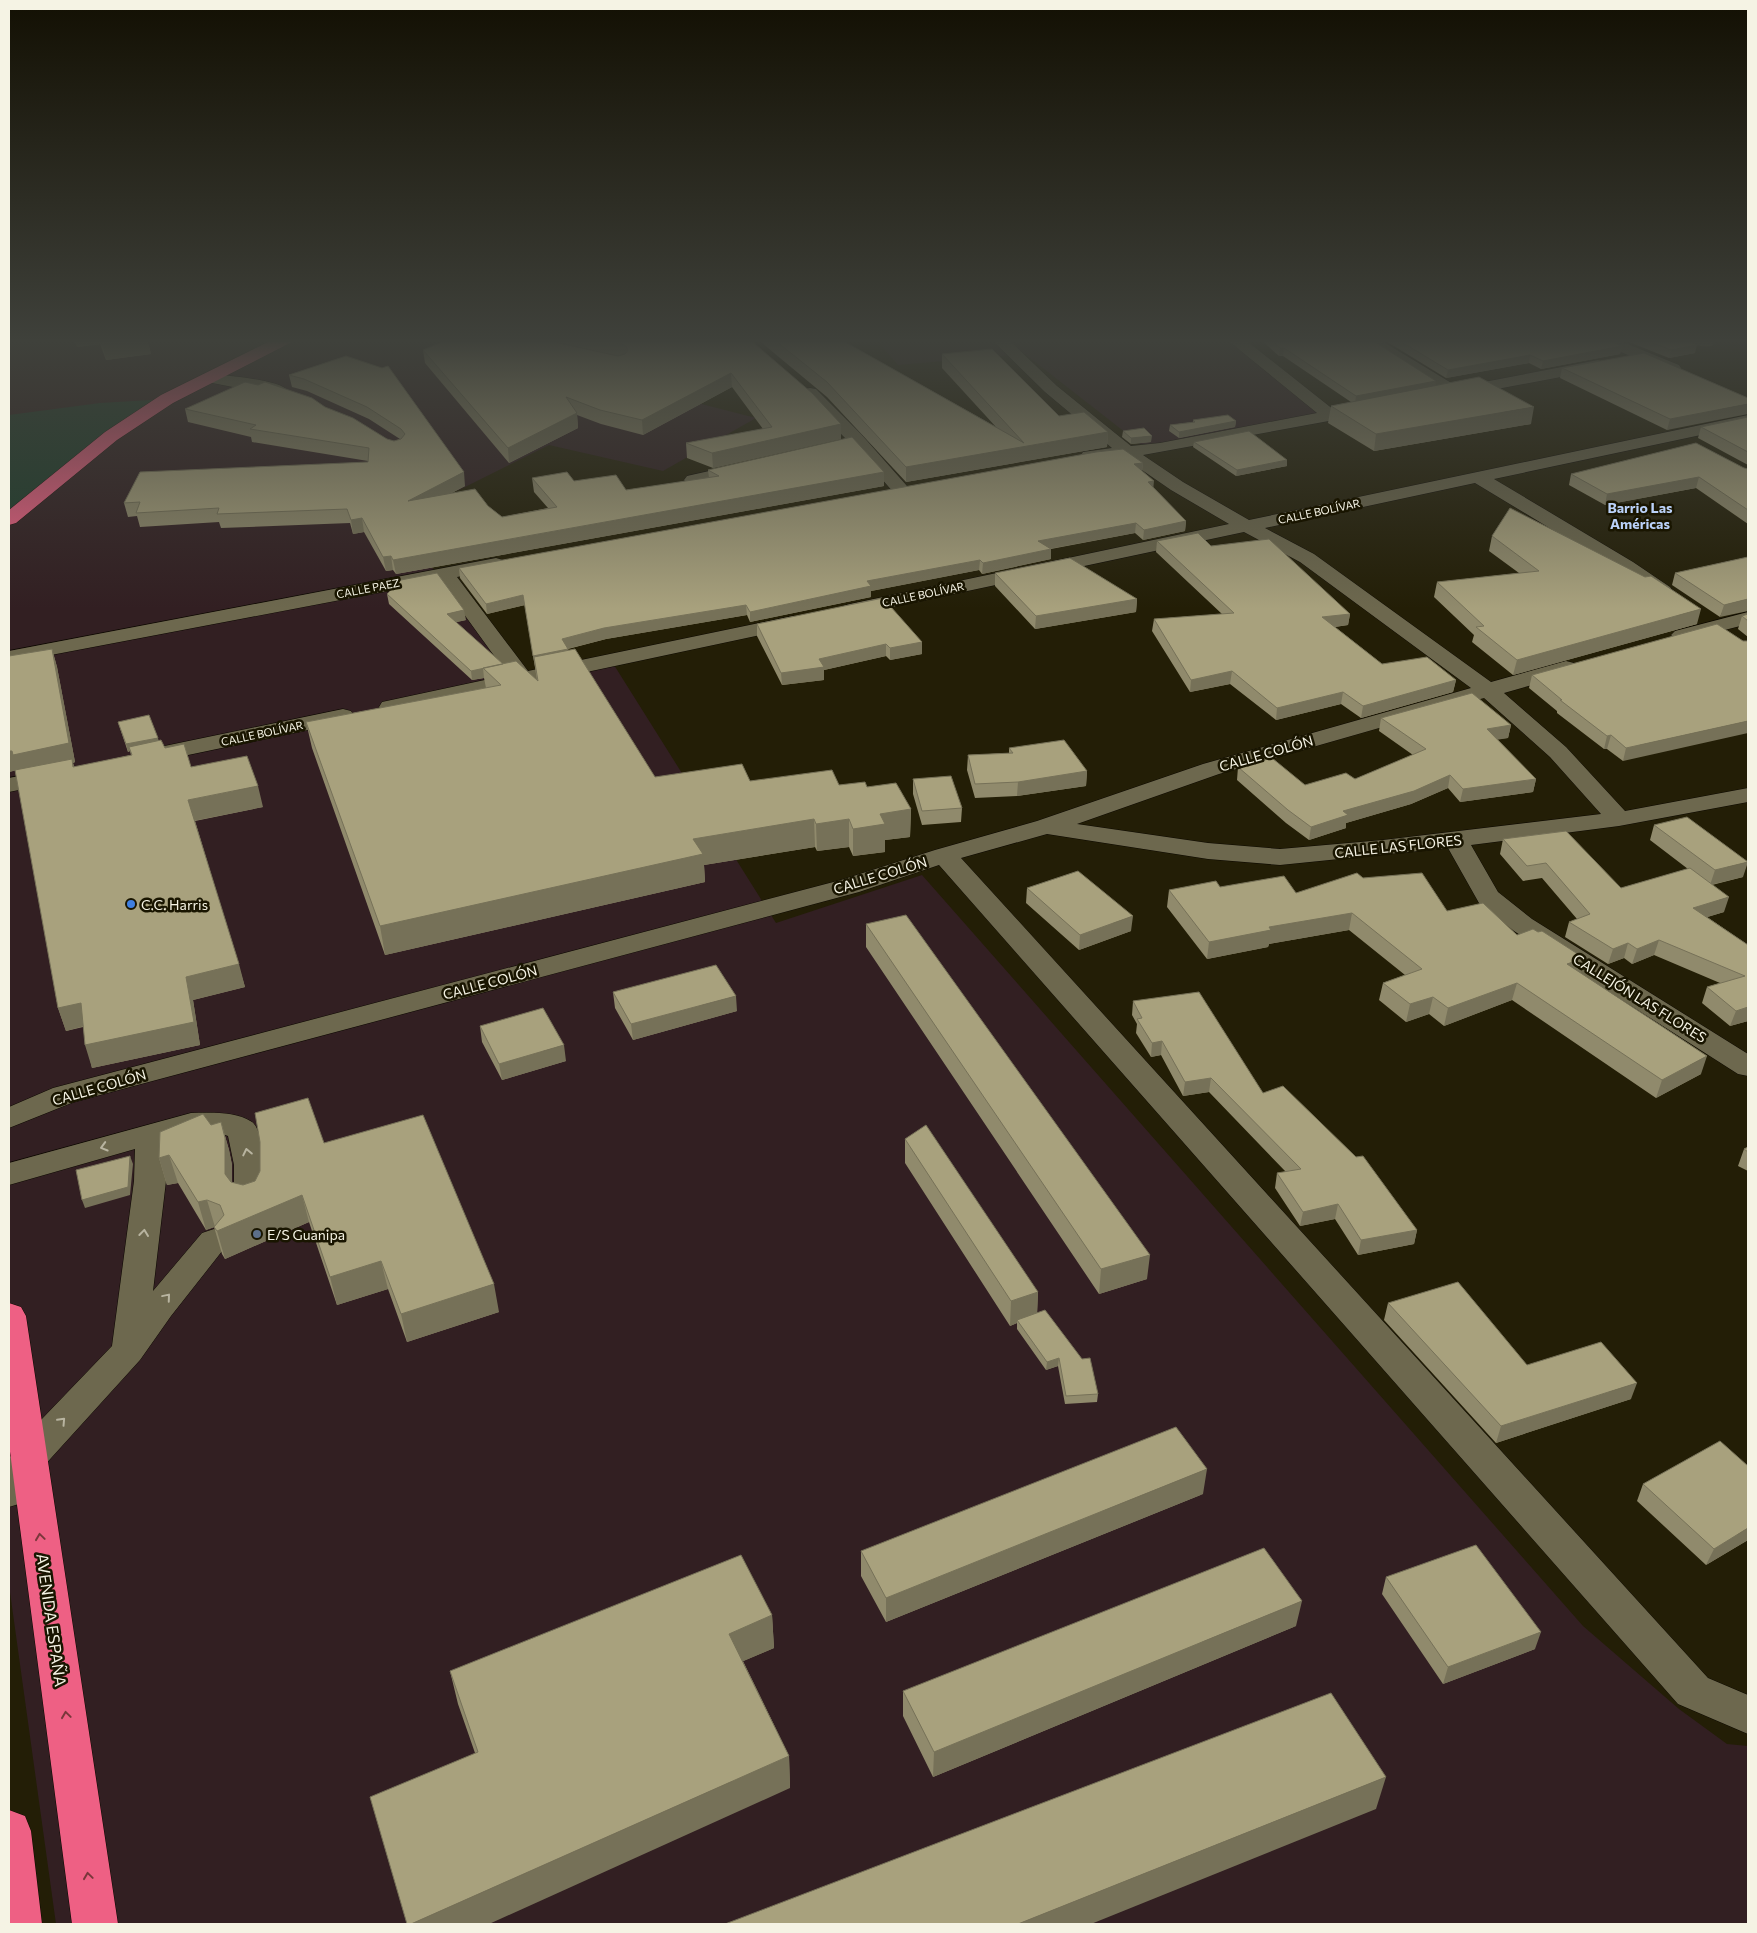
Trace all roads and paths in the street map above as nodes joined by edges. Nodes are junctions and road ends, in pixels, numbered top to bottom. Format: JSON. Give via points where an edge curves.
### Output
{"nodes":[{"id":1,"x":123,"y":428,"type":"edge"},
{"id":2,"x":845,"y":428,"type":"edge"},
{"id":3,"x":1098,"y":428,"type":"edge"},
{"id":4,"x":1266,"y":428,"type":"edge"},
{"id":5,"x":1709,"y":428,"type":"edge"},
{"id":6,"x":1676,"y":435,"type":"junction"},
{"id":7,"x":858,"y":442,"type":"junction"},
{"id":8,"x":839,"y":446,"type":"edge"},
{"id":9,"x":1700,"y":448,"type":"edge"},
{"id":10,"x":1126,"y":452,"type":"junction"},
{"id":11,"x":1075,"y":459,"type":"edge"},
{"id":12,"x":761,"y":464,"type":"edge"},
{"id":13,"x":1479,"y":478,"type":"junction"},
{"id":14,"x":693,"y":480,"type":"edge"},
{"id":15,"x":920,"y":486,"type":"edge"},
{"id":16,"x":9,"y":519,"type":"edge"},
{"id":17,"x":1247,"y":526,"type":"junction"},
{"id":18,"x":512,"y":561,"type":"edge"},
{"id":19,"x":444,"y":573,"type":"junction"},
{"id":20,"x":1674,"y":599,"type":"edge"},
{"id":21,"x":1748,"y":618,"type":"edge"},
{"id":22,"x":1707,"y":620,"type":"junction"},
{"id":23,"x":1739,"y":641,"type":"edge"},
{"id":24,"x":1659,"y":642,"type":"edge"},
{"id":25,"x":9,"y":657,"type":"edge"},
{"id":26,"x":1584,"y":664,"type":"edge"},
{"id":27,"x":522,"y":679,"type":"junction"},
{"id":28,"x":1489,"y":690,"type":"junction"},
{"id":29,"x":135,"y":759,"type":"edge"},
{"id":30,"x":77,"y":771,"type":"edge"},
{"id":31,"x":9,"y":785,"type":"edge"},
{"id":32,"x":1748,"y":795,"type":"edge"},
{"id":33,"x":1619,"y":819,"type":"junction"},
{"id":34,"x":1046,"y":826,"type":"junction"},
{"id":35,"x":1456,"y":840,"type":"junction"},
{"id":36,"x":944,"y":855,"type":"junction"},
{"id":37,"x":1748,"y":1067,"type":"edge"},
{"id":38,"x":9,"y":1118,"type":"edge"},
{"id":39,"x":151,"y":1134,"type":"junction"},
{"id":40,"x":9,"y":1174,"type":"edge"},
{"id":41,"x":250,"y":1200,"type":"edge"},
{"id":42,"x":214,"y":1241,"type":"edge"},
{"id":43,"x":9,"y":1316,"type":"edge"},
{"id":44,"x":128,"y":1351,"type":"junction"},
{"id":45,"x":29,"y":1457,"type":"junction"},
{"id":46,"x":9,"y":1492,"type":"edge"},
{"id":47,"x":1748,"y":1715,"type":"edge"},
{"id":48,"x":9,"y":1831,"type":"edge"},
{"id":49,"x":19,"y":1924,"type":"edge"},
{"id":50,"x":95,"y":1924,"type":"edge"}],
"edges":[{"from":1,"to":16,"type":"highway"},
{"from":2,"to":7,"type":"street"},
{"from":3,"to":10,"type":"street"},
{"from":4,"to":10,"type":"street"},
{"from":5,"to":6,"type":"street","name":"CALLE BOLÍVAR"},
{"from":6,"to":9,"type":"street"},
{"from":6,"to":13,"type":"street","name":"CALLE BOLÍVAR"},
{"from":7,"to":8,"type":"street"},
{"from":7,"to":15,"type":"street","via":[[892,491]]},
{"from":10,"to":11,"type":"street"},
{"from":10,"to":17,"type":"street"},
{"from":12,"to":14,"type":"street"},
{"from":13,"to":17,"type":"street","name":"CALLE BOLÍVAR"},
{"from":13,"to":20,"type":"street","via":[[1626,566]]},
{"from":17,"to":27,"type":"street","name":"CALLE BOLÍVAR"},
{"from":17,"to":28,"type":"street","via":[[1307,558]]},
{"from":18,"to":19,"type":"street","name":"CALLE PAEZ"},
{"from":19,"to":25,"type":"street","name":"CALLE PAEZ"},
{"from":19,"to":27,"type":"street"},
{"from":21,"to":22,"type":"street"},
{"from":22,"to":23,"type":"street"},
{"from":22,"to":24,"type":"street"},
{"from":26,"to":28,"type":"street","name":"CALLE COLÓN"},
{"from":27,"to":29,"type":"street","name":"CALLE BOLÍVAR"},
{"from":28,"to":33,"type":"street","via":[[1558,752]]},
{"from":28,"to":34,"type":"street","name":"CALLE COLÓN","via":[[1211,768]]},
{"from":30,"to":31,"type":"street"},
{"from":32,"to":33,"type":"street","name":"CALLE LAS FLORES"},
{"from":33,"to":35,"type":"street","name":"CALLE LAS FLORES"},
{"from":34,"to":35,"type":"street","name":"CALLE LAS FLORES","via":[[1208,851],[1280,857]]},
{"from":34,"to":36,"type":"street","name":"CALLE COLÓN"},
{"from":35,"to":37,"type":"street","name":"CALLEJÓN LAS FLORES","via":[[1488,897],[1524,925]]},
{"from":36,"to":38,"type":"street","name":"CALLE COLÓN","via":[[850,886],[64,1095]]},
{"from":36,"to":47,"type":"street","via":[[1693,1691]]},
{"from":39,"to":40,"type":"street","one_way":true},
{"from":41,"to":39,"type":"street","one_way":true,"via":[[250,1165],[242,1130],[224,1123],[191,1123]]},
{"from":44,"to":39,"type":"street","one_way":true,"via":[[150,1181]]},
{"from":44,"to":42,"type":"street","one_way":true,"via":[[159,1307]]},
{"from":43,"to":45,"type":"highway","name":"AVENIDA ESPAÑA"},
{"from":45,"to":44,"type":"street","one_way":true},
{"from":45,"to":46,"type":"street"},
{"from":50,"to":45,"type":"highway","name":"AVENIDA ESPAÑA","one_way":true},
{"from":48,"to":49,"type":"highway"}]}
